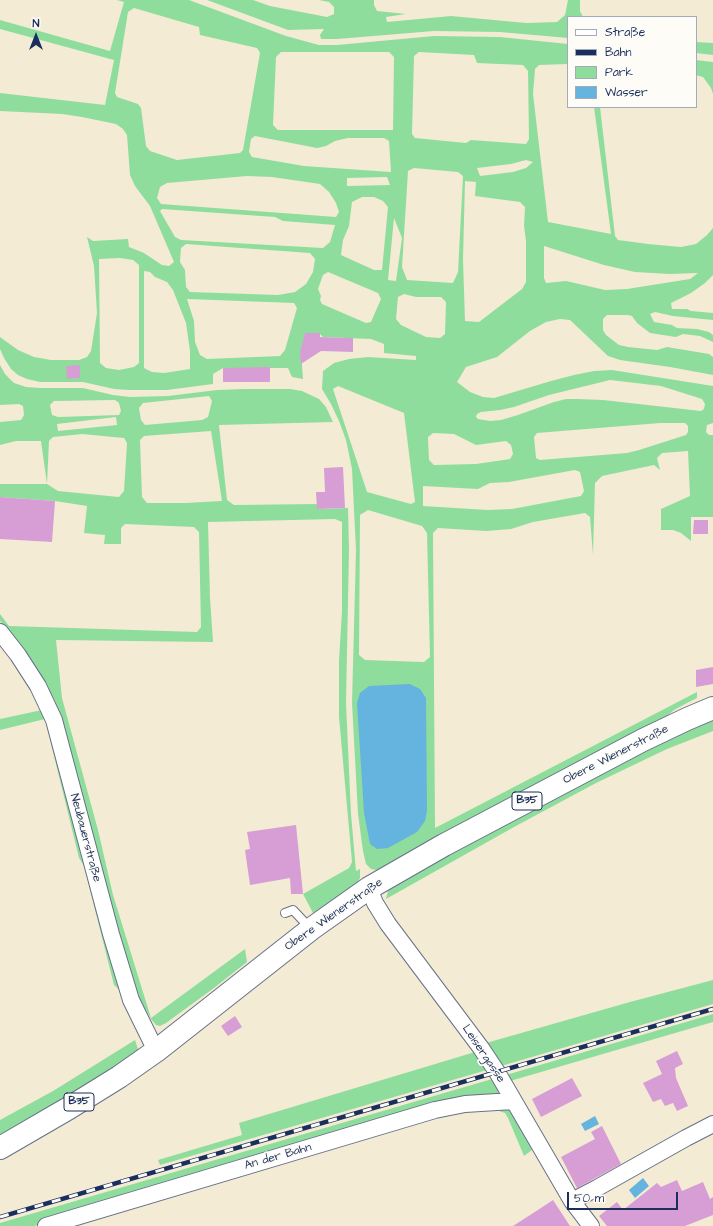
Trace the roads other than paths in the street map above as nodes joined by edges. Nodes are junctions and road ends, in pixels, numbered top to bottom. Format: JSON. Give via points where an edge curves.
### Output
{"nodes":[{"id":1,"x":0,"y":632,"type":"edge"},
{"id":2,"x":713,"y":708,"type":"edge"},
{"id":3,"x":369,"y":888,"type":"junction"},
{"id":4,"x":285,"y":913,"type":"dead end"},
{"id":5,"x":311,"y":928,"type":"junction"},
{"id":6,"x":156,"y":1051,"type":"junction"},
{"id":7,"x":513,"y":1100,"type":"junction"},
{"id":8,"x":713,"y":1124,"type":"edge"},
{"id":9,"x":0,"y":1148,"type":"edge"},
{"id":10,"x":572,"y":1201,"type":"junction"},
{"id":11,"x":46,"y":1226,"type":"edge"},
{"id":12,"x":591,"y":1226,"type":"edge"}],
"edges":[{"from":1,"to":6,"type":"street","name":"Neubauerstraße","via":[[38,686],[54,720],[131,1000]]},
{"from":2,"to":3,"type":"main road","name":"Obere Wienerstraße","number":"B35","via":[[644,740]]},
{"from":3,"to":5,"type":"main road","name":"Obere Wienerstraße","number":"B35"},
{"from":3,"to":7,"type":"street","name":"Leisergasse","via":[[388,924],[481,1048]]},
{"from":4,"to":5,"type":"lane","via":[[293,910]]},
{"from":5,"to":6,"type":"main road","name":"Obere Wienerstraße","number":"B35"},
{"from":6,"to":9,"type":"main road","name":"Obere Wienerstraße","number":"B35","via":[[119,1077]]},
{"from":7,"to":10,"type":"street","name":"Leisergasse"},
{"from":7,"to":11,"type":"street","name":"An der Bahn","via":[[465,1104],[435,1110]]},
{"from":8,"to":10,"type":"street"},
{"from":10,"to":12,"type":"street","name":"Leisergasse"}]}
